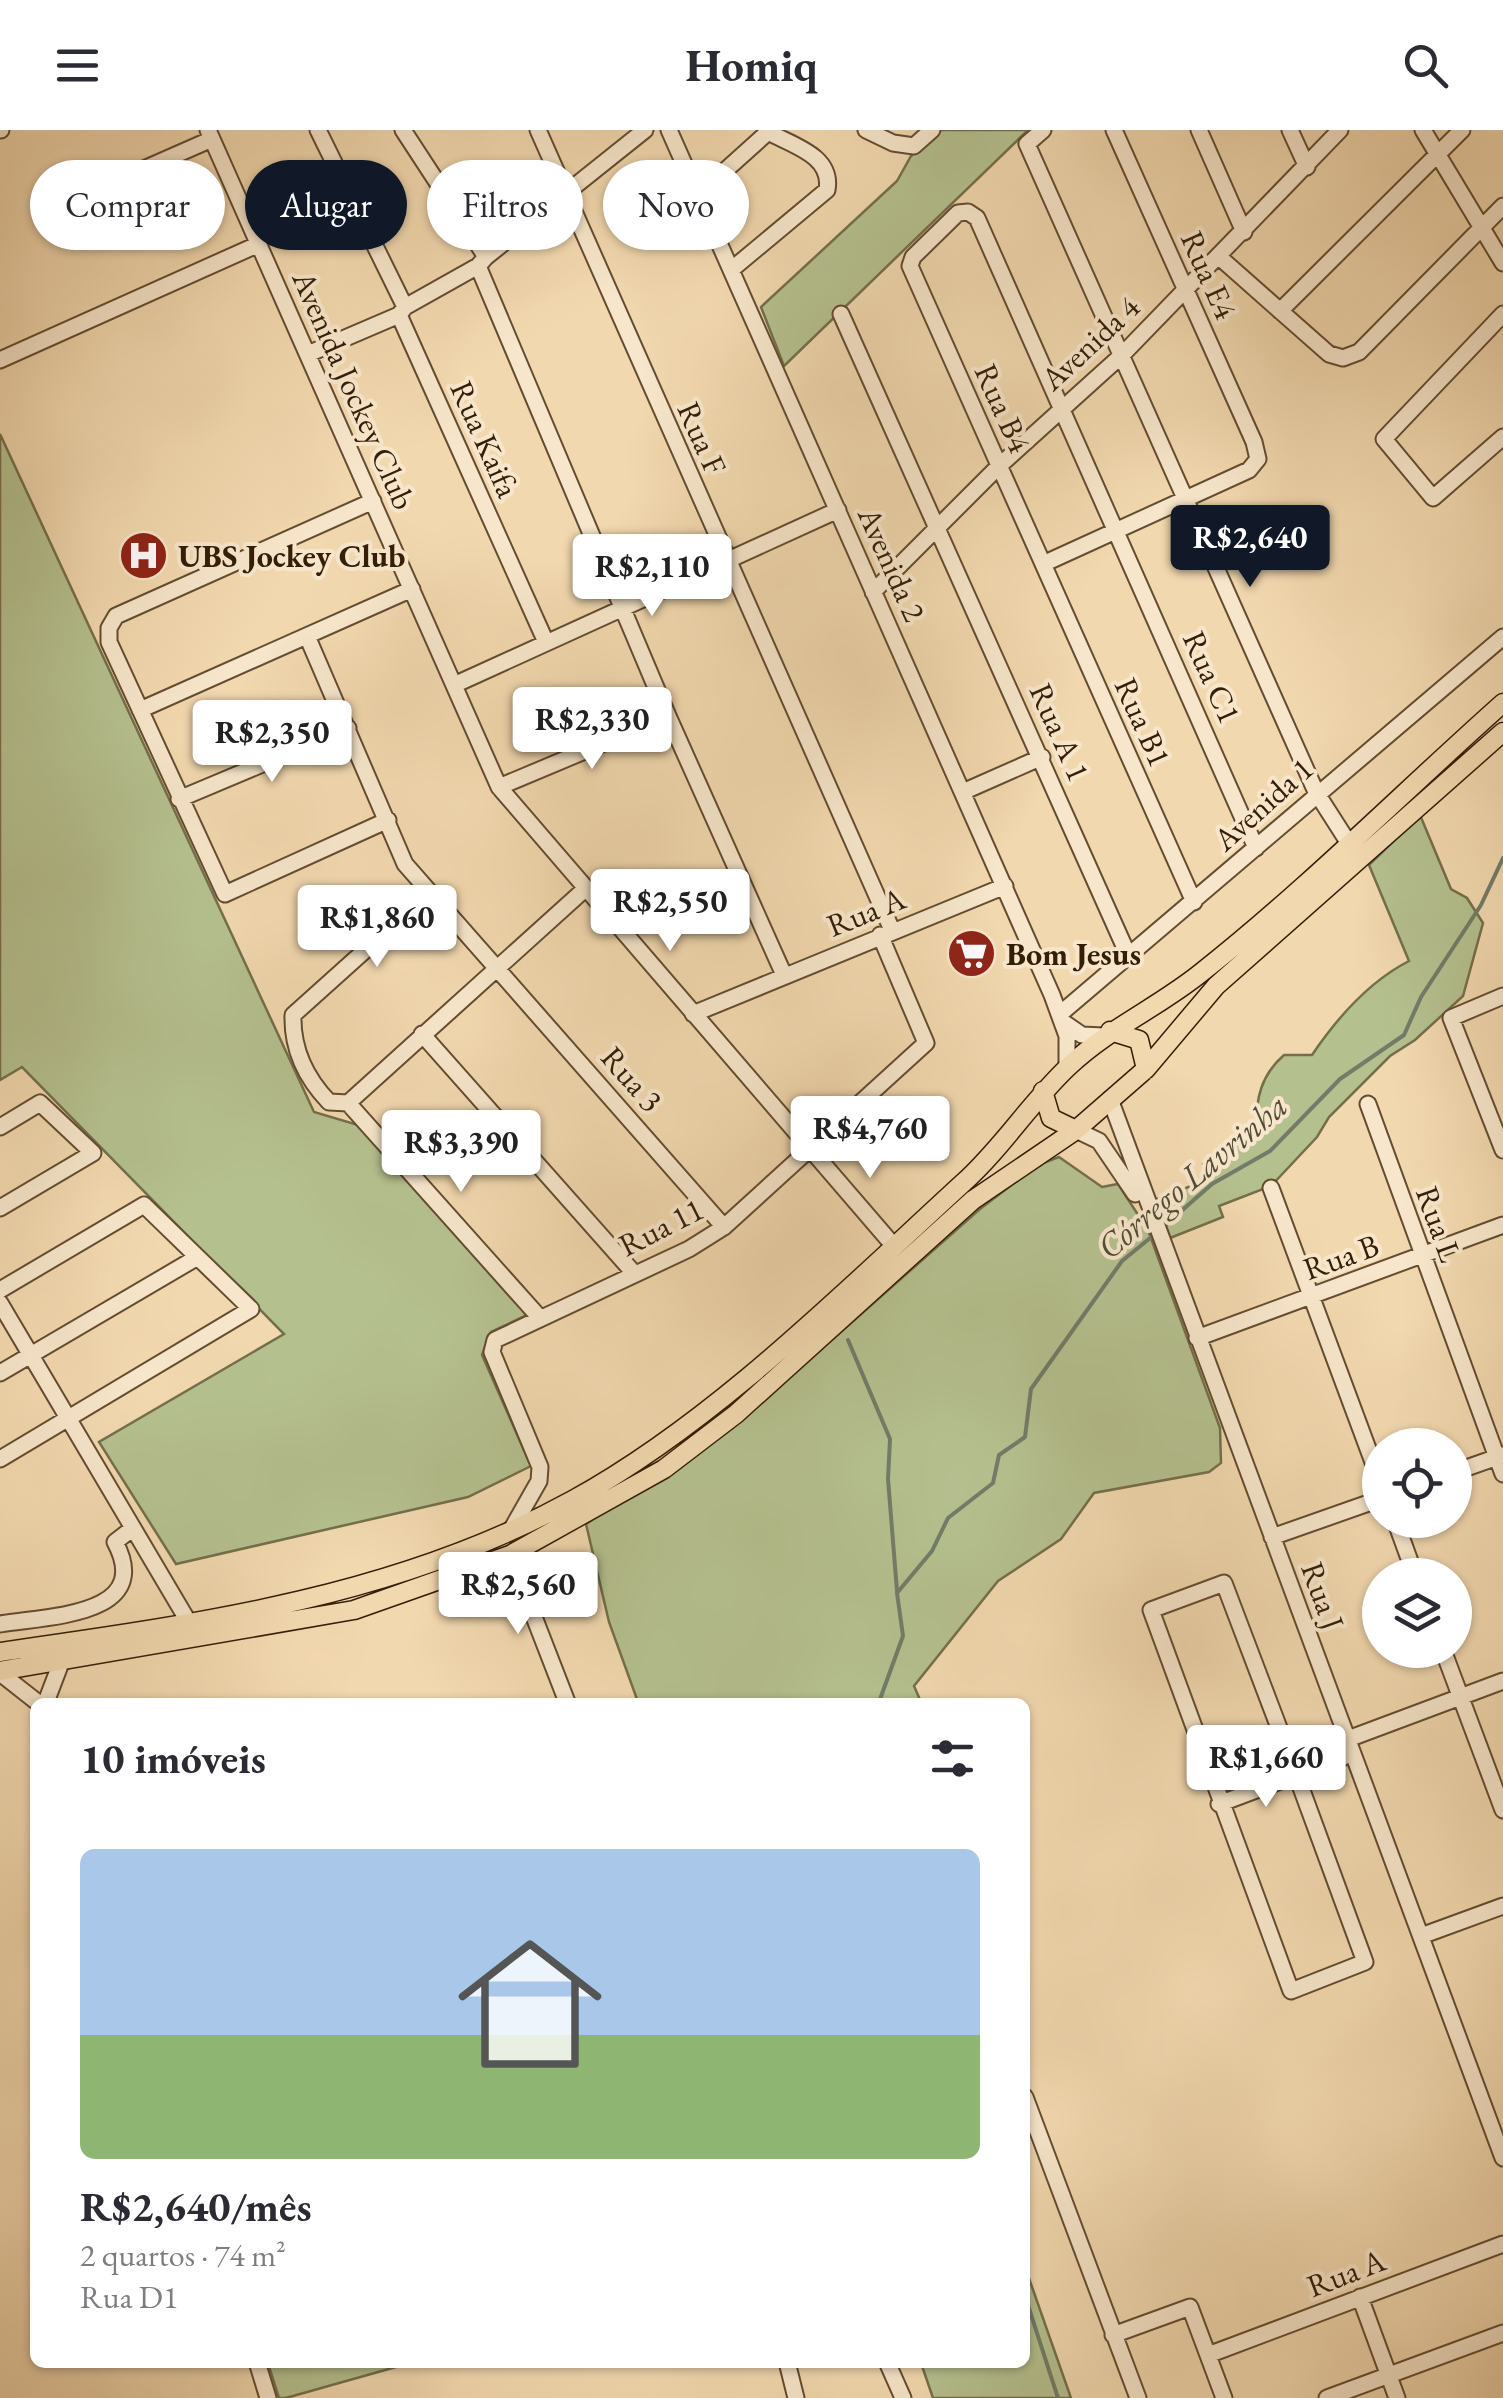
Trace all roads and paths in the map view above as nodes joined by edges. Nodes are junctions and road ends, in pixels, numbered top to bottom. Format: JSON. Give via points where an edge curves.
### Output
{"nodes":[{"id":1,"x":318,"y":130,"type":"edge"},
{"id":2,"x":403,"y":130,"type":"edge"},
{"id":3,"x":538,"y":130,"type":"edge"},
{"id":4,"x":644,"y":130,"type":"edge"},
{"id":5,"x":669,"y":130,"type":"edge"},
{"id":6,"x":866,"y":130,"type":"edge"},
{"id":7,"x":932,"y":130,"type":"edge"},
{"id":8,"x":1043,"y":130,"type":"edge"},
{"id":9,"x":1114,"y":130,"type":"edge"},
{"id":10,"x":1199,"y":130,"type":"edge"},
{"id":11,"x":1290,"y":130,"type":"edge"},
{"id":12,"x":1340,"y":130,"type":"edge"},
{"id":13,"x":1424,"y":130,"type":"edge"},
{"id":14,"x":1462,"y":130,"type":"edge"},
{"id":15,"x":210,"y":135,"type":"edge"},
{"id":16,"x":1438,"y":154,"type":"junction"},
{"id":17,"x":157,"y":160,"type":"edge"},
{"id":18,"x":551,"y":160,"type":"edge"},
{"id":19,"x":682,"y":160,"type":"edge"},
{"id":20,"x":737,"y":160,"type":"edge"},
{"id":21,"x":1306,"y":167,"type":"junction"},
{"id":22,"x":583,"y":182,"type":"edge"},
{"id":23,"x":1503,"y":206,"type":"edge"},
{"id":24,"x":245,"y":213,"type":"edge"},
{"id":25,"x":1482,"y":227,"type":"junction"},
{"id":26,"x":1244,"y":232,"type":"junction"},
{"id":27,"x":583,"y":235,"type":"edge"},
{"id":28,"x":246,"y":250,"type":"edge"},
{"id":29,"x":262,"y":250,"type":"edge"},
{"id":30,"x":496,"y":250,"type":"edge"},
{"id":31,"x":722,"y":250,"type":"edge"},
{"id":32,"x":1218,"y":256,"type":"junction"},
{"id":33,"x":482,"y":261,"type":"junction"},
{"id":34,"x":1503,"y":263,"type":"edge"},
{"id":35,"x":731,"y":270,"type":"junction"},
{"id":36,"x":914,"y":275,"type":"joint"},
{"id":37,"x":1185,"y":289,"type":"junction"},
{"id":38,"x":402,"y":311,"type":"junction"},
{"id":39,"x":1280,"y":311,"type":"junction"},
{"id":40,"x":841,"y":314,"type":"dead end"},
{"id":41,"x":1503,"y":314,"type":"edge"},
{"id":42,"x":308,"y":354,"type":"junction"},
{"id":43,"x":1122,"y":355,"type":"junction"},
{"id":44,"x":0,"y":360,"type":"edge"},
{"id":45,"x":1062,"y":408,"type":"junction"},
{"id":46,"x":1503,"y":437,"type":"edge"},
{"id":47,"x":999,"y":466,"type":"junction"},
{"id":48,"x":1185,"y":498,"type":"junction"},
{"id":49,"x":373,"y":501,"type":"junction"},
{"id":50,"x":838,"y":510,"type":"junction"},
{"id":51,"x":1116,"y":529,"type":"junction"},
{"id":52,"x":938,"y":530,"type":"junction"},
{"id":53,"x":725,"y":560,"type":"junction"},
{"id":54,"x":1043,"y":564,"type":"junction"},
{"id":55,"x":412,"y":589,"type":"junction"},
{"id":56,"x":874,"y":592,"type":"junction"},
{"id":57,"x":623,"y":606,"type":"junction"},
{"id":58,"x":308,"y":636,"type":"junction"},
{"id":59,"x":1503,"y":637,"type":"edge"},
{"id":60,"x":545,"y":640,"type":"junction"},
{"id":61,"x":454,"y":684,"type":"junction"},
{"id":62,"x":1503,"y":703,"type":"edge"},
{"id":63,"x":140,"y":710,"type":"junction"},
{"id":64,"x":668,"y":716,"type":"junction"},
{"id":65,"x":348,"y":728,"type":"junction"},
{"id":66,"x":1503,"y":732,"type":"edge"},
{"id":67,"x":1042,"y":757,"type":"junction"},
{"id":68,"x":498,"y":787,"type":"junction"},
{"id":69,"x":964,"y":791,"type":"junction"},
{"id":70,"x":1316,"y":792,"type":"junction"},
{"id":71,"x":179,"y":799,"type":"junction"},
{"id":72,"x":388,"y":820,"type":"junction"},
{"id":73,"x":1348,"y":842,"type":"junction"},
{"id":74,"x":1256,"y":848,"type":"junction"},
{"id":75,"x":1005,"y":886,"type":"junction"},
{"id":76,"x":585,"y":890,"type":"junction"},
{"id":77,"x":430,"y":892,"type":"junction"},
{"id":78,"x":1194,"y":902,"type":"junction"},
{"id":79,"x":886,"y":933,"type":"junction"},
{"id":80,"x":1129,"y":958,"type":"junction"},
{"id":81,"x":497,"y":967,"type":"junction"},
{"id":82,"x":784,"y":975,"type":"junction"},
{"id":83,"x":1503,"y":996,"type":"edge"},
{"id":84,"x":692,"y":1014,"type":"junction"},
{"id":85,"x":1062,"y":1018,"type":"junction"},
{"id":86,"x":1107,"y":1033,"type":"junction"},
{"id":87,"x":422,"y":1034,"type":"junction"},
{"id":88,"x":926,"y":1043,"type":"joint"},
{"id":89,"x":1067,"y":1068,"type":"junction"},
{"id":90,"x":1146,"y":1069,"type":"junction"},
{"id":91,"x":1044,"y":1091,"type":"junction"},
{"id":92,"x":1110,"y":1100,"type":"junction"},
{"id":93,"x":348,"y":1103,"type":"junction"},
{"id":94,"x":1368,"y":1104,"type":"dead end"},
{"id":95,"x":0,"y":1127,"type":"edge"},
{"id":96,"x":1076,"y":1130,"type":"junction"},
{"id":97,"x":811,"y":1146,"type":"junction"},
{"id":98,"x":1503,"y":1150,"type":"edge"},
{"id":99,"x":1271,"y":1188,"type":"dead end"},
{"id":100,"x":0,"y":1208,"type":"edge"},
{"id":101,"x":1153,"y":1223,"type":"junction"},
{"id":102,"x":1503,"y":1224,"type":"edge"},
{"id":103,"x":724,"y":1227,"type":"junction"},
{"id":104,"x":893,"y":1245,"type":"junction"},
{"id":105,"x":1421,"y":1257,"type":"junction"},
{"id":106,"x":196,"y":1258,"type":"junction"},
{"id":107,"x":632,"y":1272,"type":"junction"},
{"id":108,"x":0,"y":1290,"type":"edge"},
{"id":109,"x":1312,"y":1297,"type":"junction"},
{"id":110,"x":0,"y":1302,"type":"edge"},
{"id":111,"x":540,"y":1318,"type":"junction"},
{"id":112,"x":1197,"y":1338,"type":"junction"},
{"id":113,"x":31,"y":1355,"type":"junction"},
{"id":114,"x":0,"y":1374,"type":"edge"},
{"id":115,"x":69,"y":1418,"type":"junction"},
{"id":116,"x":1362,"y":1432,"type":"edge"},
{"id":117,"x":1500,"y":1456,"type":"edge"},
{"id":118,"x":0,"y":1459,"type":"edge"},
{"id":119,"x":1472,"y":1466,"type":"edge"},
{"id":120,"x":1503,"y":1474,"type":"edge"},
{"id":121,"x":1362,"y":1505,"type":"edge"},
{"id":122,"x":133,"y":1528,"type":"junction"},
{"id":123,"x":510,"y":1532,"type":"junction"},
{"id":124,"x":1272,"y":1537,"type":"junction"},
{"id":125,"x":510,"y":1556,"type":"junction"},
{"id":126,"x":188,"y":1622,"type":"junction"},
{"id":127,"x":0,"y":1624,"type":"edge"},
{"id":128,"x":0,"y":1652,"type":"edge"},
{"id":129,"x":62,"y":1660,"type":"junction"},
{"id":130,"x":1450,"y":1668,"type":"edge"},
{"id":131,"x":0,"y":1672,"type":"edge"},
{"id":132,"x":1503,"y":1681,"type":"edge"},
{"id":133,"x":1461,"y":1697,"type":"junction"},
{"id":134,"x":32,"y":1698,"type":"edge"},
{"id":135,"x":48,"y":1698,"type":"edge"},
{"id":136,"x":565,"y":1698,"type":"edge"},
{"id":137,"x":1342,"y":1737,"type":"junction"},
{"id":138,"x":1287,"y":1750,"type":"junction"},
{"id":139,"x":1344,"y":1757,"type":"dead end"},
{"id":140,"x":1296,"y":1774,"type":"junction"},
{"id":141,"x":1209,"y":1776,"type":"junction"},
{"id":142,"x":1219,"y":1804,"type":"junction"},
{"id":143,"x":1503,"y":1810,"type":"edge"},
{"id":144,"x":1503,"y":1906,"type":"edge"},
{"id":145,"x":1420,"y":1936,"type":"junction"},
{"id":146,"x":1030,"y":2111,"type":"edge"},
{"id":147,"x":1499,"y":2136,"type":"edge"},
{"id":148,"x":1503,"y":2158,"type":"edge"},
{"id":149,"x":1503,"y":2244,"type":"edge"},
{"id":150,"x":1360,"y":2297,"type":"junction"},
{"id":151,"x":1503,"y":2332,"type":"edge"},
{"id":152,"x":1114,"y":2335,"type":"junction"},
{"id":153,"x":1208,"y":2355,"type":"junction"},
{"id":154,"x":259,"y":2368,"type":"edge"},
{"id":155,"x":788,"y":2368,"type":"edge"},
{"id":156,"x":890,"y":2368,"type":"edge"},
{"id":157,"x":1388,"y":2375,"type":"junction"},
{"id":158,"x":268,"y":2398,"type":"edge"},
{"id":159,"x":796,"y":2398,"type":"edge"},
{"id":160,"x":903,"y":2398,"type":"edge"},
{"id":161,"x":1138,"y":2398,"type":"edge"},
{"id":162,"x":1224,"y":2398,"type":"edge"},
{"id":163,"x":1327,"y":2398,"type":"edge"},
{"id":164,"x":1397,"y":2398,"type":"edge"}],
"edges":[{"from":1,"to":38,"type":"street","name":"Rua Kaifa"},
{"from":2,"to":33,"type":"street"},
{"from":3,"to":18,"type":"street","name":"Rua F"},
{"from":4,"to":22,"type":"street"},
{"from":5,"to":19,"type":"street","name":"Avenida 2"},
{"from":6,"to":7,"type":"street","via":[[914,146]]},
{"from":8,"to":43,"type":"street","via":[[1028,144]]},
{"from":9,"to":37,"type":"street","name":"Rua E4"},
{"from":10,"to":26,"type":"street"},
{"from":11,"to":21,"type":"street"},
{"from":12,"to":21,"type":"street","name":"Avenida 4"},
{"from":13,"to":16,"type":"street"},
{"from":14,"to":16,"type":"street"},
{"from":15,"to":17,"type":"street"},
{"from":15,"to":24,"type":"street","name":"Avenida Jockey Club"},
{"from":16,"to":25,"type":"street"},
{"from":16,"to":39,"type":"street"},
{"from":20,"to":35,"type":"street","via":[[768,132],[824,163],[830,175],[827,190]]},
{"from":21,"to":26,"type":"street","name":"Avenida 4"},
{"from":23,"to":25,"type":"street"},
{"from":25,"to":34,"type":"street"},
{"from":25,"to":39,"type":"street","via":[[1359,352],[1329,354]]},
{"from":26,"to":32,"type":"street","name":"Avenida 4"},
{"from":27,"to":53,"type":"street","name":"Rua F"},
{"from":28,"to":44,"type":"street"},
{"from":29,"to":42,"type":"street","name":"Avenida Jockey Club"},
{"from":30,"to":33,"type":"street"},
{"from":31,"to":35,"type":"street","name":"Avenida 2"},
{"from":32,"to":37,"type":"street","name":"Avenida 4"},
{"from":32,"to":39,"type":"street"},
{"from":33,"to":38,"type":"street"},
{"from":33,"to":57,"type":"street"},
{"from":35,"to":50,"type":"street","name":"Avenida 2"},
{"from":36,"to":45,"type":"street","name":"Rua C1","via":[[913,258],[958,213],[978,218]]},
{"from":36,"to":47,"type":"street","name":"Rua B4"},
{"from":37,"to":43,"type":"street","name":"Avenida 4"},
{"from":37,"to":48,"type":"street","name":"Rua E4","via":[[1258,460]]},
{"from":38,"to":42,"type":"street"},
{"from":38,"to":60,"type":"street","name":"Rua Kaifa"},
{"from":40,"to":52,"type":"street","name":"Rua A 1"},
{"from":41,"to":46,"type":"street","via":[[1384,439],[1433,498]]},
{"from":42,"to":49,"type":"street","name":"Avenida Jockey Club"},
{"from":43,"to":45,"type":"street","name":"Avenida 4"},
{"from":43,"to":48,"type":"street"},
{"from":45,"to":47,"type":"street","name":"Avenida 4"},
{"from":45,"to":51,"type":"street","name":"Rua C1"},
{"from":47,"to":52,"type":"street","name":"Avenida 4"},
{"from":47,"to":54,"type":"street","name":"Rua B4"},
{"from":48,"to":51,"type":"street"},
{"from":48,"to":70,"type":"street"},
{"from":49,"to":55,"type":"street","name":"Avenida Jockey Club"},
{"from":49,"to":63,"type":"street","via":[[116,616],[109,642]]},
{"from":50,"to":53,"type":"street"},
{"from":50,"to":56,"type":"street","name":"Avenida 2"},
{"from":51,"to":54,"type":"street"},
{"from":51,"to":74,"type":"street","name":"Rua C1"},
{"from":52,"to":56,"type":"street","name":"Avenida 4"},
{"from":52,"to":67,"type":"street","name":"Rua A 1"},
{"from":53,"to":57,"type":"street"},
{"from":53,"to":79,"type":"street","name":"Rua F"},
{"from":54,"to":78,"type":"street","name":"Rua B1"},
{"from":55,"to":58,"type":"street"},
{"from":55,"to":61,"type":"street","name":"Avenida Jockey Club"},
{"from":56,"to":69,"type":"street","name":"Avenida 2"},
{"from":57,"to":60,"type":"street"},
{"from":57,"to":64,"type":"street"},
{"from":58,"to":63,"type":"street"},
{"from":58,"to":65,"type":"street","name":"Rua 3"},
{"from":59,"to":70,"type":"street","name":"Avenida 1"},
{"from":60,"to":61,"type":"street"},
{"from":61,"to":68,"type":"street","name":"Avenida Jockey Club"},
{"from":62,"to":73,"type":"main road"},
{"from":63,"to":71,"type":"street"},
{"from":64,"to":68,"type":"street"},
{"from":64,"to":82,"type":"street"},
{"from":65,"to":71,"type":"street"},
{"from":65,"to":72,"type":"street","name":"Rua 3"},
{"from":66,"to":90,"type":"main road","via":[[1216,986]]},
{"from":67,"to":69,"type":"street"},
{"from":67,"to":80,"type":"street","name":"Rua A 1"},
{"from":68,"to":76,"type":"street","name":"Avenida Jockey Club"},
{"from":69,"to":75,"type":"street","name":"Avenida 2"},
{"from":70,"to":73,"type":"street"},
{"from":70,"to":74,"type":"street","name":"Avenida 1"},
{"from":71,"to":72,"type":"street","via":[[225,894]]},
{"from":72,"to":77,"type":"street","name":"Rua 3","via":[[405,864]]},
{"from":73,"to":86,"type":"main road","via":[[1201,973]]},
{"from":74,"to":78,"type":"street","name":"Avenida 1"},
{"from":75,"to":79,"type":"street","name":"Rua A"},
{"from":75,"to":85,"type":"street","name":"Avenida 2"},
{"from":76,"to":81,"type":"street"},
{"from":76,"to":84,"type":"street","name":"Avenida Jockey Club"},
{"from":77,"to":81,"type":"street","name":"Rua 3"},
{"from":77,"to":93,"type":"street","via":[[294,1015],[292,1036],[310,1082],[329,1102]]},
{"from":78,"to":80,"type":"street","name":"Avenida 1"},
{"from":79,"to":82,"type":"street","name":"Rua A"},
{"from":79,"to":88,"type":"street","name":"Rua F"},
{"from":80,"to":85,"type":"street","name":"Avenida 1"},
{"from":81,"to":87,"type":"street"},
{"from":81,"to":103,"type":"street","name":"Rua 3"},
{"from":82,"to":84,"type":"street","name":"Rua A"},
{"from":83,"to":98,"type":"street","via":[[1450,1018]]},
{"from":84,"to":97,"type":"street","name":"Avenida Jockey Club"},
{"from":85,"to":86,"type":"street","via":[[1082,1035]]},
{"from":85,"to":89,"type":"street","name":"Avenida 2"},
{"from":86,"to":89,"type":"main road"},
{"from":86,"to":90,"type":"main road","via":[[1138,1040]]},
{"from":87,"to":93,"type":"street"},
{"from":87,"to":107,"type":"street"},
{"from":88,"to":97,"type":"street","name":"Rua 11"},
{"from":89,"to":91,"type":"main road"},
{"from":90,"to":92,"type":"main road"},
{"from":91,"to":96,"type":"main road","via":[[1051,1118]]},
{"from":91,"to":104,"type":"main road","via":[[968,1179]]},
{"from":92,"to":96,"type":"main road"},
{"from":92,"to":101,"type":"street","name":"Rua J"},
{"from":93,"to":111,"type":"street"},
{"from":94,"to":105,"type":"street","name":"Rua L"},
{"from":95,"to":100,"type":"street","via":[[40,1103],[93,1153]]},
{"from":96,"to":101,"type":"street","name":"Rua J","via":[[1112,1156]]},
{"from":96,"to":125,"type":"main road","via":[[973,1200],[736,1414],[664,1468]]},
{"from":97,"to":103,"type":"street","name":"Rua 11"},
{"from":97,"to":104,"type":"street","name":"Avenida Jockey Club"},
{"from":99,"to":109,"type":"street"},
{"from":101,"to":112,"type":"street","name":"Rua J"},
{"from":102,"to":105,"type":"street","name":"Rua B"},
{"from":103,"to":107,"type":"street","name":"Rua 11"},
{"from":104,"to":123,"type":"main road","via":[[698,1418],[576,1499]]},
{"from":105,"to":109,"type":"street","name":"Rua B"},
{"from":105,"to":117,"type":"street","name":"Rua L"},
{"from":106,"to":108,"type":"street","via":[[144,1205]]},
{"from":106,"to":113,"type":"street"},
{"from":106,"to":115,"type":"street","via":[[251,1310]]},
{"from":107,"to":111,"type":"street","name":"Rua 11"},
{"from":109,"to":112,"type":"street","name":"Rua B"},
{"from":109,"to":116,"type":"street"},
{"from":110,"to":113,"type":"street"},
{"from":111,"to":123,"type":"street","name":"Rua 11","via":[[502,1334],[492,1352],[540,1467]]},
{"from":112,"to":124,"type":"street","name":"Rua J"},
{"from":113,"to":114,"type":"street"},
{"from":113,"to":115,"type":"street"},
{"from":115,"to":118,"type":"street"},
{"from":115,"to":122,"type":"street"},
{"from":117,"to":119,"type":"street"},
{"from":117,"to":120,"type":"street","name":"Rua L"},
{"from":121,"to":124,"type":"street"},
{"from":122,"to":126,"type":"street"},
{"from":122,"to":127,"type":"street","via":[[116,1542],[124,1580],[114,1598],[99,1607]]},
{"from":123,"to":126,"type":"main road","via":[[411,1571]]},
{"from":124,"to":137,"type":"street","name":"Rua J"},
{"from":125,"to":129,"type":"main road","via":[[354,1610]]},
{"from":125,"to":136,"type":"street"},
{"from":126,"to":128,"type":"main road"},
{"from":129,"to":131,"type":"main road"},
{"from":129,"to":135,"type":"street"},
{"from":130,"to":133,"type":"street"},
{"from":131,"to":134,"type":"street"},
{"from":132,"to":133,"type":"street"},
{"from":133,"to":137,"type":"street"},
{"from":133,"to":143,"type":"street"},
{"from":137,"to":138,"type":"street"},
{"from":137,"to":145,"type":"street","name":"Rua J"},
{"from":138,"to":140,"type":"street","via":[[1304,1757]]},
{"from":138,"to":141,"type":"street"},
{"from":138,"to":141,"type":"street","via":[[1224,1583],[1150,1610]]},
{"from":139,"to":140,"type":"street"},
{"from":140,"to":142,"type":"street"},
{"from":140,"to":142,"type":"street","via":[[1365,1962],[1291,1992]]},
{"from":141,"to":142,"type":"street"},
{"from":144,"to":145,"type":"street"},
{"from":145,"to":147,"type":"street","name":"Rua J"},
{"from":146,"to":152,"type":"street"},
{"from":147,"to":148,"type":"street","name":"Rua J"},
{"from":149,"to":150,"type":"street","name":"Rua A"},
{"from":150,"to":153,"type":"street","name":"Rua A"},
{"from":150,"to":157,"type":"street"},
{"from":151,"to":157,"type":"street"},
{"from":152,"to":153,"type":"street","via":[[1190,2307]]},
{"from":152,"to":161,"type":"street"},
{"from":153,"to":162,"type":"street"},
{"from":154,"to":158,"type":"street"},
{"from":155,"to":159,"type":"street"},
{"from":156,"to":160,"type":"street"},
{"from":157,"to":163,"type":"street"},
{"from":157,"to":164,"type":"street"}]}
